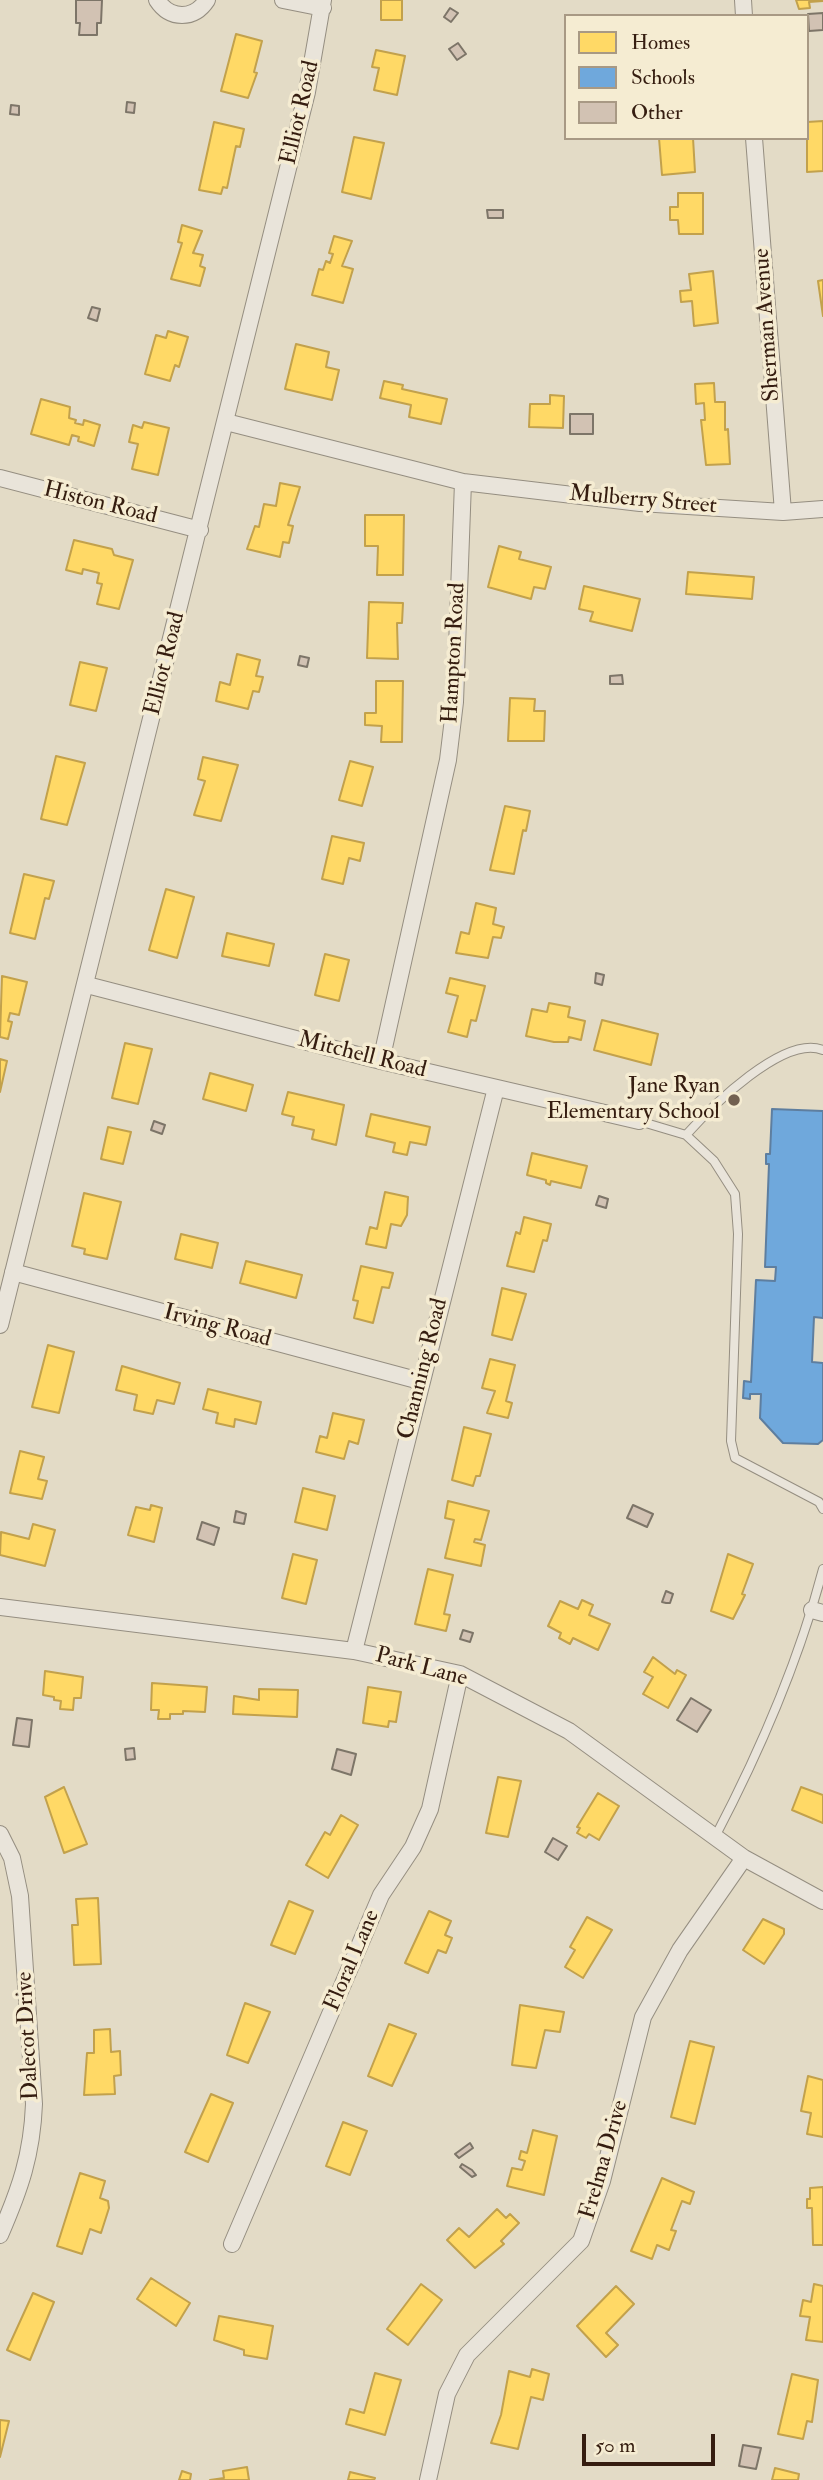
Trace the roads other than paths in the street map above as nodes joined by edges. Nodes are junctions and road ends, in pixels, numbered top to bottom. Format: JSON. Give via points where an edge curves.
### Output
{"nodes":[{"id":1,"x":157,"y":0,"type":"edge"},
{"id":2,"x":207,"y":0,"type":"edge"},
{"id":3,"x":283,"y":0,"type":"edge"},
{"id":4,"x":323,"y":4,"type":"edge"},
{"id":5,"x":754,"y":140,"type":"edge"},
{"id":6,"x":226,"y":422,"type":"junction"},
{"id":7,"x":0,"y":478,"type":"edge"},
{"id":8,"x":463,"y":482,"type":"junction"},
{"id":9,"x":823,"y":509,"type":"edge"},
{"id":10,"x":783,"y":512,"type":"junction"},
{"id":11,"x":200,"y":530,"type":"junction"},
{"id":12,"x":87,"y":985,"type":"junction"},
{"id":13,"x":823,"y":1050,"type":"edge"},
{"id":14,"x":381,"y":1061,"type":"junction"},
{"id":15,"x":496,"y":1088,"type":"junction"},
{"id":16,"x":639,"y":1121,"type":"joint"},
{"id":17,"x":686,"y":1135,"type":"junction"},
{"id":18,"x":13,"y":1272,"type":"junction"},
{"id":19,"x":0,"y":1325,"type":"edge"},
{"id":20,"x":420,"y":1381,"type":"junction"},
{"id":21,"x":823,"y":1509,"type":"edge"},
{"id":22,"x":823,"y":1569,"type":"edge"},
{"id":23,"x":0,"y":1607,"type":"edge"},
{"id":24,"x":818,"y":1611,"type":"edge"},
{"id":25,"x":354,"y":1651,"type":"junction"},
{"id":26,"x":460,"y":1674,"type":"junction"},
{"id":27,"x":0,"y":1834,"type":"edge"},
{"id":28,"x":715,"y":1837,"type":"junction"},
{"id":29,"x":744,"y":1858,"type":"junction"},
{"id":30,"x":823,"y":1901,"type":"edge"},
{"id":31,"x":0,"y":2235,"type":"edge"},
{"id":32,"x":232,"y":2245,"type":"dead end"},
{"id":33,"x":428,"y":2480,"type":"edge"}],
"edges":[{"from":1,"to":2,"type":"street","via":[[166,10],[182,16],[195,12]]},
{"from":3,"to":4,"type":"street"},
{"from":4,"to":6,"type":"street","name":"Elliot Road","via":[[307,92]]},
{"from":5,"to":10,"type":"street","name":"Sherman Avenue"},
{"from":6,"to":8,"type":"street"},
{"from":6,"to":11,"type":"street","name":"Elliot Road"},
{"from":7,"to":11,"type":"street","name":"Histon Road"},
{"from":8,"to":10,"type":"street","name":"Mulberry Street","via":[[640,503]]},
{"from":8,"to":14,"type":"street","name":"Hampton Road","via":[[455,702],[448,760]]},
{"from":9,"to":10,"type":"street","name":"Mulberry Street"},
{"from":11,"to":12,"type":"street","name":"Elliot Road"},
{"from":12,"to":14,"type":"street","name":"Mitchell Road"},
{"from":12,"to":18,"type":"street","name":"Elliot Road"},
{"from":13,"to":17,"type":"lane","via":[[811,1045],[783,1054],[714,1105]]},
{"from":14,"to":15,"type":"street","name":"Mitchell Road"},
{"from":15,"to":16,"type":"street","name":"Mitchell Road"},
{"from":15,"to":20,"type":"street","name":"Channing Road"},
{"from":16,"to":17,"type":"lane"},
{"from":17,"to":21,"type":"lane","via":[[714,1161],[735,1194],[732,1449],[741,1464],[819,1502]]},
{"from":18,"to":19,"type":"street","name":"Elliot Road"},
{"from":18,"to":20,"type":"street","name":"Irving Road"},
{"from":20,"to":25,"type":"street","name":"Channing Road"},
{"from":22,"to":24,"type":"lane"},
{"from":23,"to":25,"type":"street","name":"Park Lane"},
{"from":24,"to":28,"type":"lane"},
{"from":25,"to":26,"type":"street","name":"Park Lane"},
{"from":26,"to":28,"type":"street","name":"Park Lane","via":[[569,1731]]},
{"from":26,"to":32,"type":"street","name":"Floral Lane","via":[[430,1809],[413,1847],[381,1895]]},
{"from":27,"to":31,"type":"street","name":"Dalecot Drive","via":[[12,1857],[20,1896],[34,2104],[25,2176]]},
{"from":28,"to":29,"type":"street","name":"Park Lane"},
{"from":29,"to":30,"type":"street","name":"Park Lane"},
{"from":29,"to":33,"type":"street","name":"Frelma Drive","via":[[680,1950],[643,2017],[602,2181],[581,2241],[467,2355],[447,2394]]}]}
